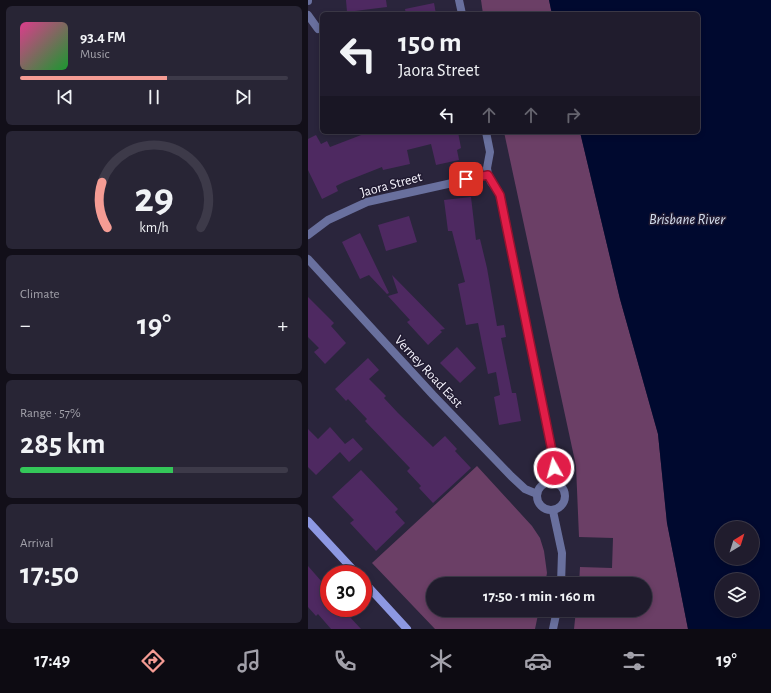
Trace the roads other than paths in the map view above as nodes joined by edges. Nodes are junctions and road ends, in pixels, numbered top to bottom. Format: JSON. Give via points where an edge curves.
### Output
{"nodes":[{"id":1,"x":459,"y":0,"type":"edge"},
{"id":2,"x":462,"y":12,"type":"edge"},
{"id":3,"x":308,"y":15,"type":"edge"},
{"id":4,"x":318,"y":29,"type":"dead end"},
{"id":5,"x":486,"y":134,"type":"edge"},
{"id":6,"x":488,"y":175,"type":"junction"},
{"id":7,"x":308,"y":235,"type":"edge"},
{"id":8,"x":308,"y":259,"type":"edge"},
{"id":9,"x":553,"y":482,"type":"junction"},
{"id":10,"x":537,"y":494,"type":"junction"},
{"id":11,"x":553,"y":511,"type":"junction"},
{"id":12,"x":308,"y":521,"type":"edge"},
{"id":13,"x":349,"y":565,"type":"edge"},
{"id":14,"x":561,"y":577,"type":"edge"},
{"id":15,"x":372,"y":591,"type":"edge"},
{"id":16,"x":556,"y":617,"type":"edge"},
{"id":17,"x":407,"y":629,"type":"edge"},
{"id":18,"x":553,"y":629,"type":"edge"}],
"edges":[{"from":1,"to":2,"type":"street"},
{"from":3,"to":4,"type":"street"},
{"from":5,"to":6,"type":"street","via":[[490,152]]},
{"from":6,"to":7,"type":"street","name":"Jaora Street","via":[[367,202],[328,220]]},
{"from":6,"to":9,"type":"street","via":[[501,199],[553,456]]},
{"from":8,"to":10,"type":"street","name":"Verney Road East","via":[[511,476],[525,489]]},
{"from":9,"to":10,"type":"street","via":[[541,486]]},
{"from":9,"to":11,"type":"street","via":[[561,486],[566,494],[561,507]]},
{"from":10,"to":11,"type":"street","via":[[541,506]]},
{"from":11,"to":14,"type":"street","via":[[562,553]]},
{"from":12,"to":13,"type":"main road"},
{"from":15,"to":17,"type":"main road"},
{"from":16,"to":18,"type":"street"}]}
